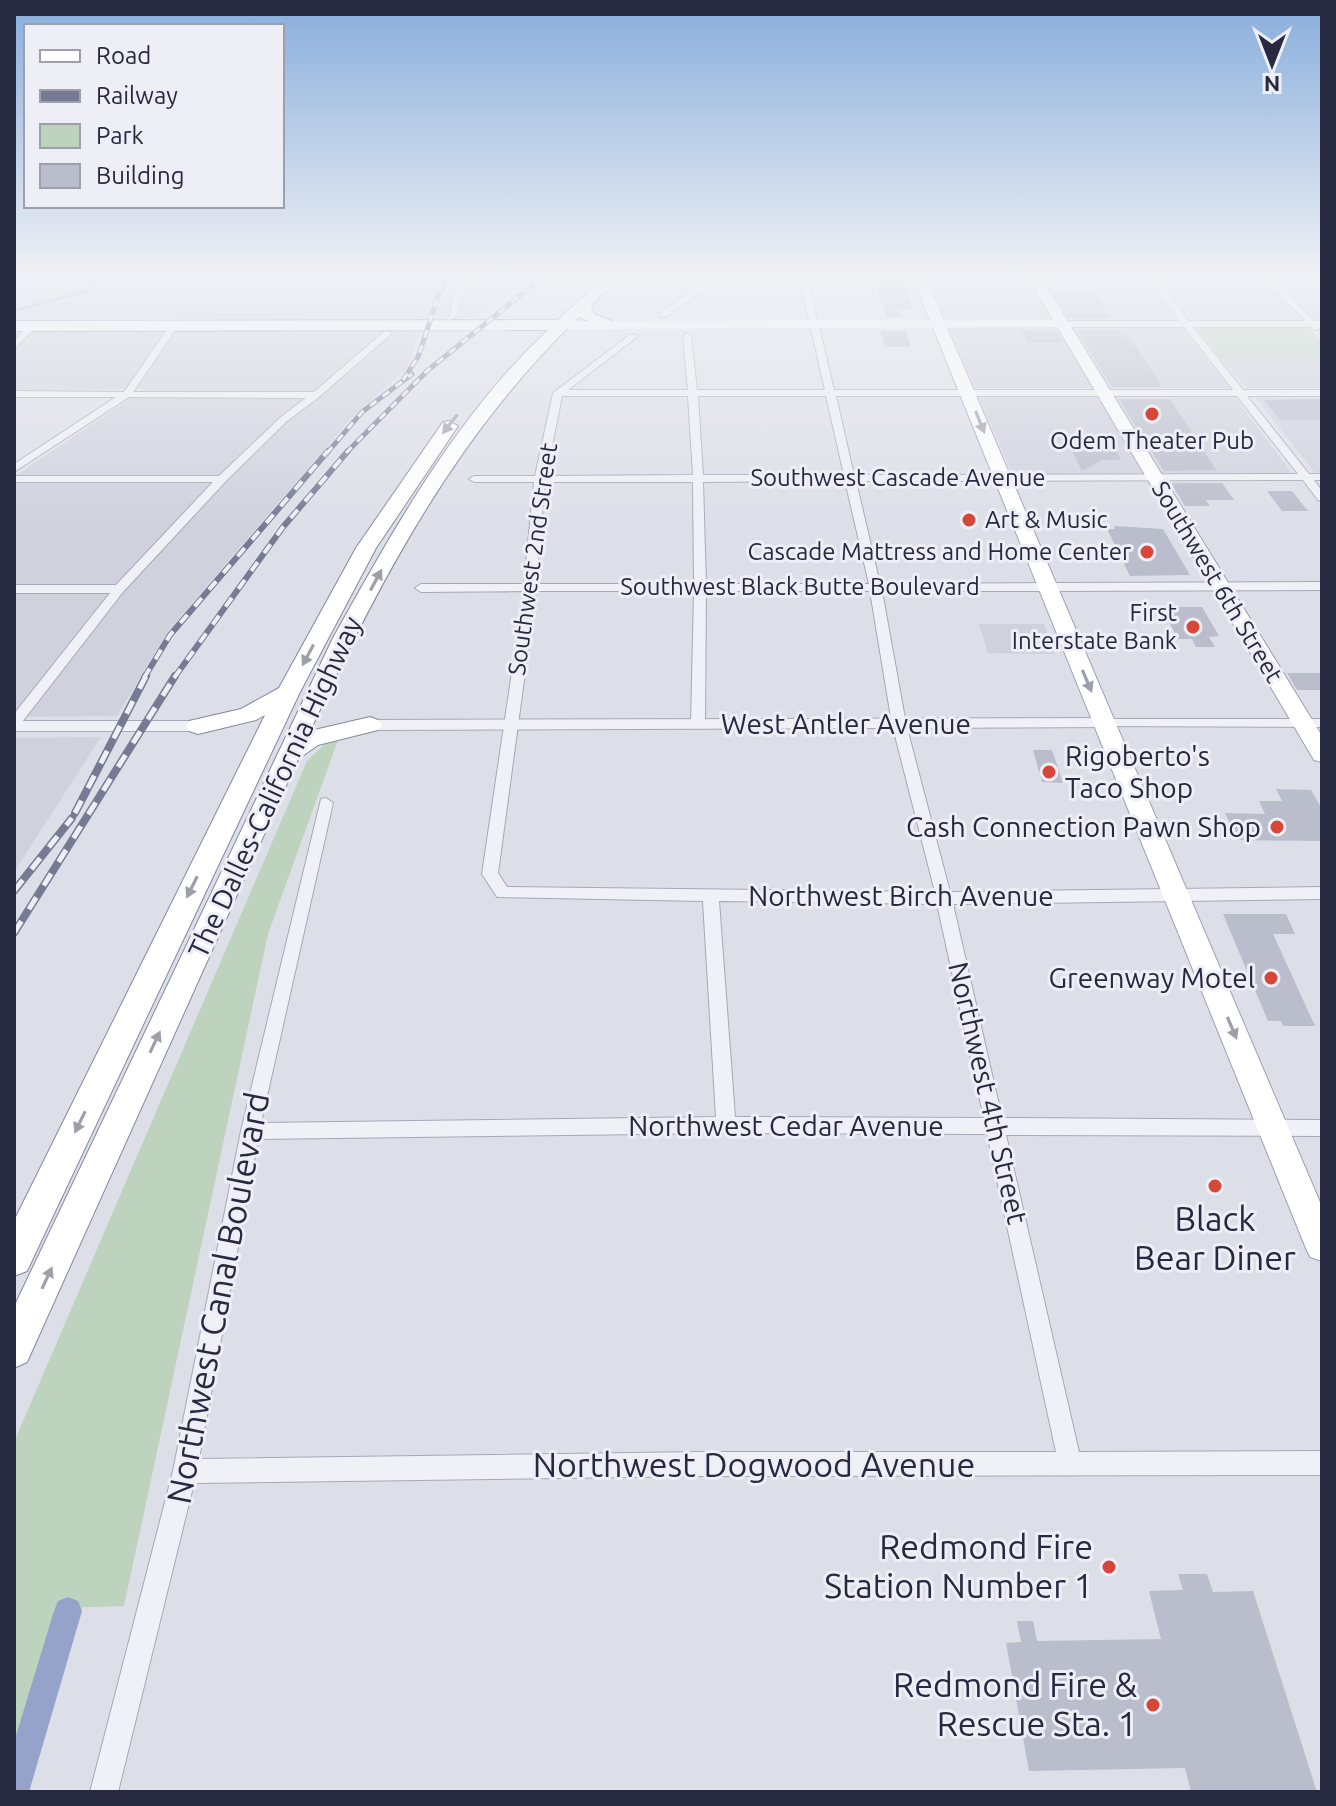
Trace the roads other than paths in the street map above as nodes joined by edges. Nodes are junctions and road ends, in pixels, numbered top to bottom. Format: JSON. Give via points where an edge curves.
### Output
{"nodes":[{"id":1,"x":150,"y":360,"type":"edge"},
{"id":2,"x":356,"y":360,"type":"edge"},
{"id":3,"x":527,"y":360,"type":"edge"},
{"id":4,"x":602,"y":360,"type":"edge"},
{"id":5,"x":690,"y":360,"type":"edge"},
{"id":6,"x":823,"y":360,"type":"edge"},
{"id":7,"x":954,"y":360,"type":"edge"},
{"id":8,"x":1084,"y":360,"type":"edge"},
{"id":9,"x":1215,"y":360,"type":"edge"},
{"id":10,"x":558,"y":393,"type":"junction"},
{"id":11,"x":694,"y":393,"type":"junction"},
{"id":12,"x":830,"y":393,"type":"junction"},
{"id":13,"x":968,"y":393,"type":"junction"},
{"id":14,"x":1105,"y":393,"type":"junction"},
{"id":15,"x":1242,"y":393,"type":"junction"},
{"id":16,"x":1322,"y":393,"type":"edge"},
{"id":17,"x":14,"y":394,"type":"edge"},
{"id":18,"x":126,"y":395,"type":"junction"},
{"id":19,"x":316,"y":395,"type":"junction"},
{"id":20,"x":465,"y":406,"type":"dead end"},
{"id":21,"x":14,"y":469,"type":"edge"},
{"id":22,"x":1154,"y":477,"type":"junction"},
{"id":23,"x":1305,"y":477,"type":"junction"},
{"id":24,"x":1322,"y":477,"type":"edge"},
{"id":25,"x":851,"y":478,"type":"junction"},
{"id":26,"x":1003,"y":478,"type":"junction"},
{"id":27,"x":14,"y":479,"type":"edge"},
{"id":28,"x":222,"y":479,"type":"junction"},
{"id":29,"x":474,"y":479,"type":"dead end"},
{"id":30,"x":540,"y":479,"type":"junction"},
{"id":31,"x":696,"y":479,"type":"junction"},
{"id":32,"x":1322,"y":498,"type":"edge"},
{"id":33,"x":875,"y":586,"type":"junction"},
{"id":34,"x":1220,"y":586,"type":"junction"},
{"id":35,"x":1322,"y":586,"type":"edge"},
{"id":36,"x":700,"y":587,"type":"junction"},
{"id":37,"x":1048,"y":587,"type":"junction"},
{"id":38,"x":421,"y":588,"type":"dead end"},
{"id":39,"x":530,"y":588,"type":"junction"},
{"id":40,"x":14,"y":589,"type":"edge"},
{"id":41,"x":119,"y":589,"type":"junction"},
{"id":42,"x":302,"y":695,"type":"junction"},
{"id":43,"x":698,"y":723,"type":"junction"},
{"id":44,"x":1105,"y":723,"type":"junction"},
{"id":45,"x":1312,"y":723,"type":"edge"},
{"id":46,"x":899,"y":724,"type":"junction"},
{"id":47,"x":14,"y":725,"type":"edge"},
{"id":48,"x":370,"y":725,"type":"junction"},
{"id":49,"x":198,"y":726,"type":"junction"},
{"id":50,"x":510,"y":726,"type":"junction"},
{"id":51,"x":287,"y":755,"type":"junction"},
{"id":52,"x":1322,"y":755,"type":"edge"},
{"id":53,"x":253,"y":761,"type":"junction"},
{"id":54,"x":326,"y":803,"type":"dead end"},
{"id":55,"x":490,"y":874,"type":"joint"},
{"id":56,"x":1174,"y":893,"type":"junction"},
{"id":57,"x":1322,"y":893,"type":"edge"},
{"id":58,"x":711,"y":897,"type":"junction"},
{"id":59,"x":944,"y":898,"type":"junction"},
{"id":60,"x":726,"y":1125,"type":"junction"},
{"id":61,"x":995,"y":1127,"type":"junction"},
{"id":62,"x":1322,"y":1128,"type":"edge"},
{"id":63,"x":1274,"y":1129,"type":"junction"},
{"id":64,"x":250,"y":1131,"type":"junction"},
{"id":65,"x":1322,"y":1246,"type":"edge"},
{"id":66,"x":14,"y":1259,"type":"edge"},
{"id":67,"x":14,"y":1349,"type":"edge"},
{"id":68,"x":1322,"y":1463,"type":"edge"},
{"id":69,"x":1070,"y":1464,"type":"junction"},
{"id":70,"x":185,"y":1471,"type":"junction"},
{"id":71,"x":104,"y":1792,"type":"edge"}],
"edges":[{"from":1,"to":18,"type":"street"},
{"from":2,"to":19,"type":"street"},
{"from":42,"to":3,"type":"highway","name":"The Dalles-California Highway","one_way":true,"via":[[447,461]]},
{"from":4,"to":10,"type":"street"},
{"from":5,"to":11,"type":"street"},
{"from":6,"to":12,"type":"street","name":"Northwest 4th Street"},
{"from":7,"to":13,"type":"main road"},
{"from":8,"to":14,"type":"main road","name":"Southwest 6th Street"},
{"from":9,"to":15,"type":"street"},
{"from":10,"to":11,"type":"street"},
{"from":10,"to":30,"type":"street","name":"Southwest 2nd Street"},
{"from":11,"to":12,"type":"street"},
{"from":11,"to":31,"type":"street"},
{"from":12,"to":13,"type":"street"},
{"from":12,"to":25,"type":"street","name":"Northwest 4th Street"},
{"from":13,"to":14,"type":"street"},
{"from":13,"to":26,"type":"main road","one_way":true},
{"from":14,"to":15,"type":"street"},
{"from":14,"to":22,"type":"main road","name":"Southwest 6th Street"},
{"from":15,"to":16,"type":"street"},
{"from":15,"to":23,"type":"street"},
{"from":17,"to":18,"type":"street"},
{"from":18,"to":19,"type":"street"},
{"from":18,"to":21,"type":"street"},
{"from":19,"to":28,"type":"street"},
{"from":20,"to":42,"type":"highway","name":"The Dalles-California Highway","one_way":true,"via":[[366,548]]},
{"from":22,"to":23,"type":"street","name":"Southwest Cascade Avenue"},
{"from":22,"to":26,"type":"street","name":"Southwest Cascade Avenue"},
{"from":22,"to":34,"type":"main road","name":"Southwest 6th Street"},
{"from":23,"to":24,"type":"street","name":"Southwest Cascade Avenue"},
{"from":23,"to":32,"type":"street"},
{"from":25,"to":26,"type":"street","name":"Southwest Cascade Avenue"},
{"from":25,"to":31,"type":"street","name":"Southwest Cascade Avenue"},
{"from":25,"to":33,"type":"street","name":"Northwest 4th Street"},
{"from":26,"to":37,"type":"main road"},
{"from":27,"to":28,"type":"street"},
{"from":28,"to":41,"type":"street"},
{"from":29,"to":30,"type":"street","name":"Southwest Cascade Avenue"},
{"from":30,"to":31,"type":"street","name":"Southwest Cascade Avenue"},
{"from":30,"to":39,"type":"street","name":"Southwest 2nd Street"},
{"from":31,"to":36,"type":"street"},
{"from":33,"to":36,"type":"street","name":"Southwest Black Butte Boulevard"},
{"from":33,"to":37,"type":"street","name":"Southwest Black Butte Boulevard"},
{"from":33,"to":46,"type":"street","name":"Northwest 4th Street"},
{"from":34,"to":35,"type":"street","name":"Southwest Black Butte Boulevard"},
{"from":34,"to":37,"type":"street","name":"Southwest Black Butte Boulevard"},
{"from":34,"to":45,"type":"main road","name":"Southwest 6th Street"},
{"from":36,"to":39,"type":"street","name":"Southwest Black Butte Boulevard"},
{"from":36,"to":43,"type":"street"},
{"from":37,"to":44,"type":"main road","one_way":true},
{"from":38,"to":39,"type":"street","name":"Southwest Black Butte Boulevard"},
{"from":39,"to":50,"type":"street","name":"Southwest 2nd Street"},
{"from":40,"to":41,"type":"street"},
{"from":41,"to":47,"type":"street"},
{"from":42,"to":48,"type":"highway","via":[[333,718]]},
{"from":42,"to":49,"type":"highway"},
{"from":42,"to":51,"type":"highway","name":"The Dalles-California Highway"},
{"from":42,"to":53,"type":"highway","name":"The Dalles-California Highway"},
{"from":43,"to":46,"type":"street","name":"West Antler Avenue"},
{"from":43,"to":50,"type":"street","name":"West Antler Avenue"},
{"from":44,"to":45,"type":"street","name":"West Antler Avenue"},
{"from":44,"to":46,"type":"street","name":"West Antler Avenue"},
{"from":44,"to":56,"type":"main road"},
{"from":45,"to":52,"type":"main road","name":"Southwest 6th Street"},
{"from":46,"to":59,"type":"street","name":"Northwest 4th Street"},
{"from":47,"to":49,"type":"street"},
{"from":48,"to":50,"type":"street","name":"West Antler Avenue"},
{"from":48,"to":51,"type":"highway","via":[[310,739]]},
{"from":49,"to":53,"type":"highway","via":[[237,734]]},
{"from":50,"to":55,"type":"street","name":"Southwest 2nd Street"},
{"from":67,"to":51,"type":"highway","name":"The Dalles-California Highway","one_way":true},
{"from":53,"to":66,"type":"highway","name":"The Dalles-California Highway","one_way":true},
{"from":54,"to":64,"type":"street","name":"Northwest Canal Boulevard"},
{"from":55,"to":58,"type":"street","name":"Northwest Birch Avenue","via":[[503,893]]},
{"from":56,"to":57,"type":"street","name":"Northwest Birch Avenue"},
{"from":56,"to":59,"type":"street","name":"Northwest Birch Avenue"},
{"from":56,"to":63,"type":"main road","one_way":true},
{"from":58,"to":59,"type":"street","name":"Northwest Birch Avenue"},
{"from":58,"to":60,"type":"street"},
{"from":59,"to":61,"type":"street","name":"Northwest 4th Street"},
{"from":60,"to":61,"type":"street","name":"Northwest Cedar Avenue"},
{"from":60,"to":64,"type":"street","name":"Northwest Cedar Avenue"},
{"from":61,"to":63,"type":"street","name":"Northwest Cedar Avenue"},
{"from":61,"to":69,"type":"street","name":"Northwest 4th Street"},
{"from":62,"to":63,"type":"street","name":"Northwest Cedar Avenue"},
{"from":63,"to":65,"type":"main road"},
{"from":64,"to":70,"type":"street","name":"Northwest Canal Boulevard"},
{"from":68,"to":69,"type":"street","name":"Northwest Dogwood Avenue"},
{"from":69,"to":70,"type":"street","name":"Northwest Dogwood Avenue"},
{"from":70,"to":71,"type":"street","name":"Northwest Canal Boulevard"}]}
